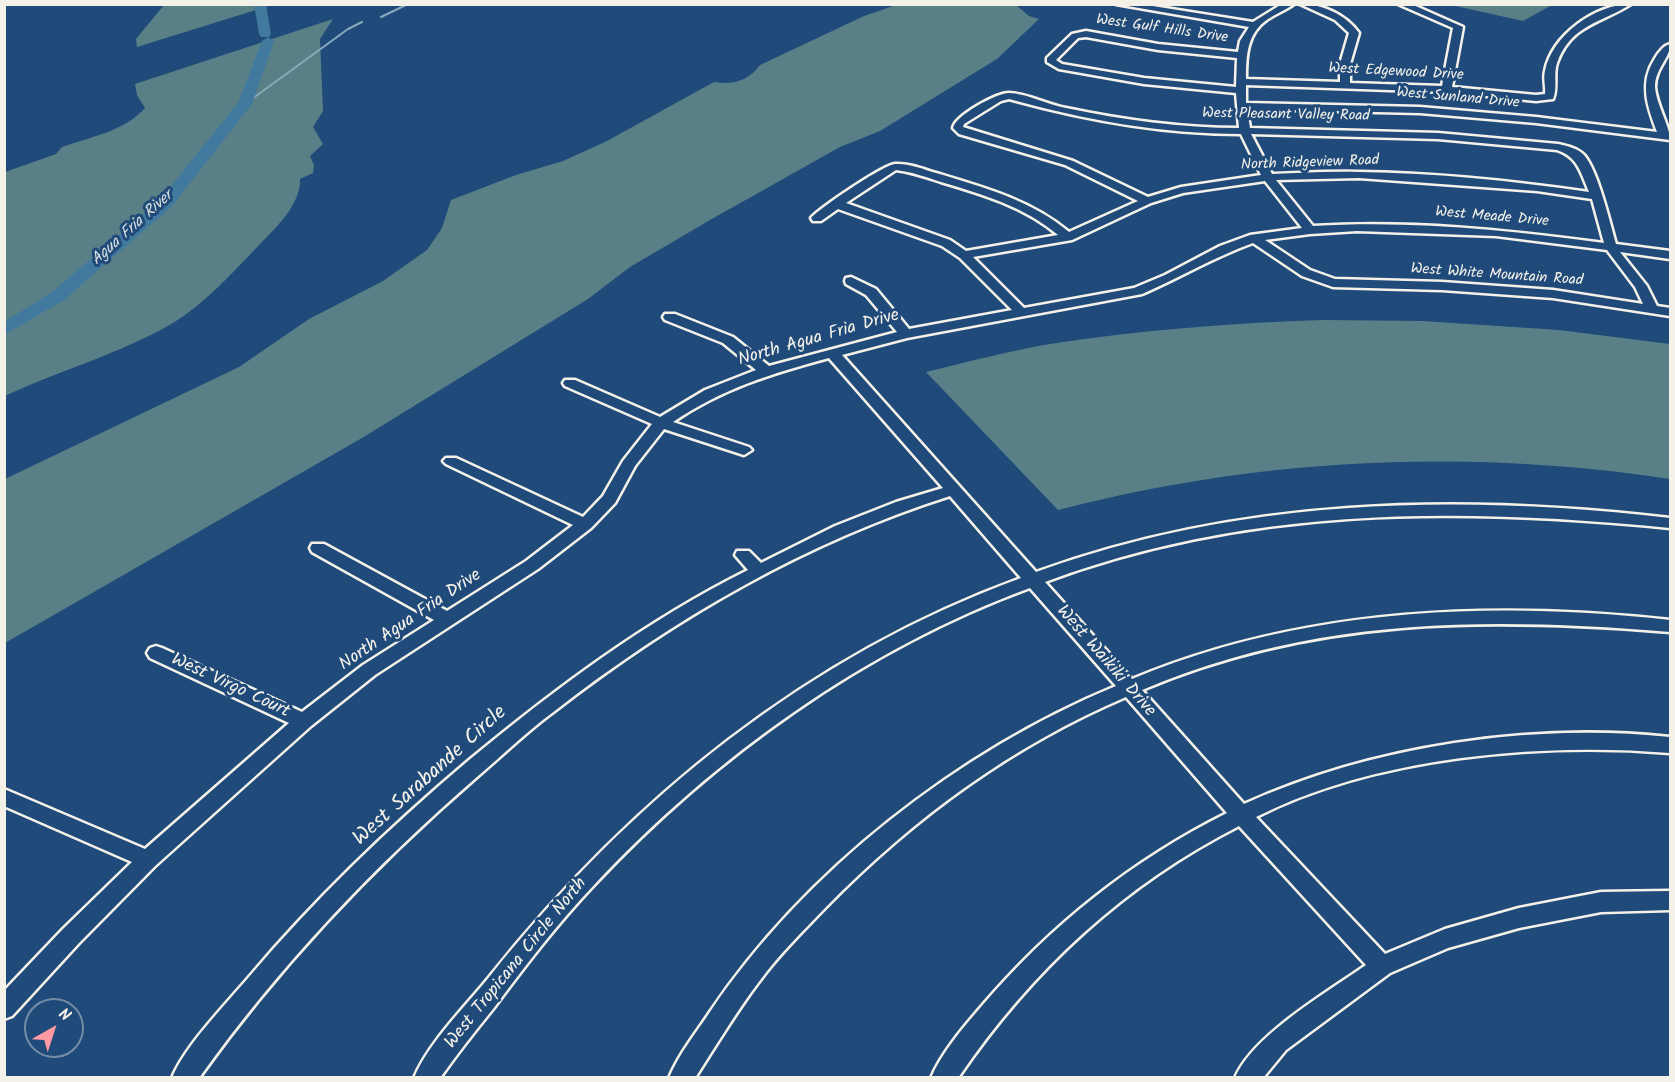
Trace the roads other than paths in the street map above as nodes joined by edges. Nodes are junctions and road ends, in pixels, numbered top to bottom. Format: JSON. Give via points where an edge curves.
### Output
{"nodes":[{"id":1,"x":1120,"y":4,"type":"edge"},
{"id":2,"x":1290,"y":4,"type":"edge"},
{"id":3,"x":1304,"y":4,"type":"edge"},
{"id":4,"x":1402,"y":4,"type":"edge"},
{"id":5,"x":1627,"y":4,"type":"edge"},
{"id":6,"x":1256,"y":25,"type":"junction"},
{"id":7,"x":1671,"y":47,"type":"edge"},
{"id":8,"x":1240,"y":55,"type":"junction"},
{"id":9,"x":1052,"y":63,"type":"joint"},
{"id":10,"x":1345,"y":84,"type":"junction"},
{"id":11,"x":1241,"y":86,"type":"junction"},
{"id":12,"x":1448,"y":89,"type":"junction"},
{"id":13,"x":1242,"y":106,"type":"junction"},
{"id":14,"x":1654,"y":109,"type":"junction"},
{"id":15,"x":1671,"y":111,"type":"edge"},
{"id":16,"x":1245,"y":132,"type":"junction"},
{"id":17,"x":1667,"y":136,"type":"edge"},
{"id":18,"x":1270,"y":177,"type":"junction"},
{"id":19,"x":1597,"y":196,"type":"junction"},
{"id":20,"x":1147,"y":201,"type":"junction"},
{"id":21,"x":836,"y":204,"type":"junction"},
{"id":22,"x":817,"y":218,"type":"dead end"},
{"id":23,"x":1311,"y":230,"type":"junction"},
{"id":24,"x":1068,"y":237,"type":"junction"},
{"id":25,"x":1254,"y":238,"type":"junction"},
{"id":26,"x":1611,"y":247,"type":"junction"},
{"id":27,"x":964,"y":255,"type":"junction"},
{"id":28,"x":1671,"y":255,"type":"edge"},
{"id":29,"x":851,"y":281,"type":"dead end"},
{"id":30,"x":1651,"y":308,"type":"junction"},
{"id":31,"x":1020,"y":311,"type":"junction"},
{"id":32,"x":1671,"y":312,"type":"edge"},
{"id":33,"x":670,"y":317,"type":"dead end"},
{"id":34,"x":906,"y":334,"type":"junction"},
{"id":35,"x":832,"y":353,"type":"junction"},
{"id":36,"x":766,"y":371,"type":"junction"},
{"id":37,"x":570,"y":383,"type":"dead end"},
{"id":38,"x":661,"y":423,"type":"junction"},
{"id":39,"x":744,"y":450,"type":"dead end"},
{"id":40,"x":451,"y":461,"type":"dead end"},
{"id":41,"x":953,"y":490,"type":"junction"},
{"id":42,"x":1671,"y":523,"type":"edge"},
{"id":43,"x":585,"y":524,"type":"junction"},
{"id":44,"x":318,"y":548,"type":"dead end"},
{"id":45,"x":743,"y":555,"type":"dead end"},
{"id":46,"x":759,"y":571,"type":"junction"},
{"id":47,"x":1032,"y":579,"type":"junction"},
{"id":48,"x":447,"y":619,"type":"junction"},
{"id":49,"x":1671,"y":626,"type":"edge"},
{"id":50,"x":156,"y":652,"type":"dead end"},
{"id":51,"x":1127,"y":687,"type":"junction"},
{"id":52,"x":304,"y":721,"type":"junction"},
{"id":53,"x":1671,"y":746,"type":"edge"},
{"id":54,"x":4,"y":797,"type":"edge"},
{"id":55,"x":1240,"y":814,"type":"junction"},
{"id":56,"x":148,"y":860,"type":"junction"},
{"id":57,"x":1671,"y":901,"type":"edge"},
{"id":58,"x":1382,"y":966,"type":"junction"},
{"id":59,"x":4,"y":1008,"type":"edge"},
{"id":60,"x":184,"y":1077,"type":"edge"},
{"id":61,"x":426,"y":1077,"type":"edge"},
{"id":62,"x":681,"y":1077,"type":"edge"},
{"id":63,"x":943,"y":1077,"type":"edge"},
{"id":64,"x":1247,"y":1077,"type":"edge"}],
"edges":[{"from":1,"to":6,"type":"street"},
{"from":2,"to":6,"type":"street"},
{"from":3,"to":10,"type":"street","via":[[1351,28],[1354,38],[1348,48]]},
{"from":4,"to":12,"type":"street","via":[[1458,27],[1446,75]]},
{"from":5,"to":12,"type":"street","name":"West Edgewood Drive","via":[[1568,35],[1552,61],[1549,97]]},
{"from":6,"to":8,"type":"street","via":[[1245,38]]},
{"from":7,"to":14,"type":"street","via":[[1651,71],[1649,91]]},
{"from":8,"to":9,"type":"street","name":"West Gulf Hills Drive","via":[[1081,34],[1072,38],[1050,60]]},
{"from":8,"to":11,"type":"street"},
{"from":9,"to":11,"type":"street","name":"West Edgewood Drive","via":[[1144,81]]},
{"from":10,"to":11,"type":"street","name":"West Edgewood Drive"},
{"from":10,"to":12,"type":"street","name":"West Edgewood Drive"},
{"from":11,"to":13,"type":"street"},
{"from":13,"to":16,"type":"street"},
{"from":13,"to":17,"type":"street","name":"West Sunland Drive","via":[[1420,110]]},
{"from":14,"to":15,"type":"street"},
{"from":14,"to":17,"type":"street"},
{"from":16,"to":18,"type":"street"},
{"from":16,"to":19,"type":"street","name":"West Pleasant Valley Road","via":[[1438,136],[1510,141],[1571,151],[1580,158]]},
{"from":16,"to":20,"type":"street","name":"West Pleasant Valley Road","via":[[1148,130],[1002,97],[959,123],[963,132],[1069,164]]},
{"from":18,"to":19,"type":"street","name":"North Ridgeview Road","via":[[1414,178]]},
{"from":18,"to":20,"type":"street","name":"North Ridgeview Road","via":[[1222,182]]},
{"from":18,"to":23,"type":"street"},
{"from":19,"to":26,"type":"street"},
{"from":20,"to":24,"type":"street","name":"North Ridgeview Road"},
{"from":21,"to":22,"type":"street"},
{"from":21,"to":24,"type":"street","via":[[885,171],[907,168],[1007,200]]},
{"from":21,"to":27,"type":"street","via":[[925,234]]},
{"from":23,"to":25,"type":"street","name":"North Agua Fria Drive"},
{"from":23,"to":26,"type":"street","name":"West Meade Drive","via":[[1357,227],[1496,232]]},
{"from":24,"to":27,"type":"street","name":"North Ridgeview Road"},
{"from":25,"to":30,"type":"street","name":"West White Mountain Road","via":[[1317,283],[1553,294]]},
{"from":25,"to":31,"type":"street","name":"North Agua Fria Drive","via":[[1215,253],[1176,282],[1096,300]]},
{"from":26,"to":28,"type":"street","name":"West Meade Drive"},
{"from":26,"to":30,"type":"street","via":[[1641,286]]},
{"from":27,"to":31,"type":"street"},
{"from":29,"to":34,"type":"street","via":[[870,292]]},
{"from":30,"to":32,"type":"street","name":"West White Mountain Road"},
{"from":31,"to":34,"type":"street","name":"North Agua Fria Drive"},
{"from":33,"to":36,"type":"street","via":[[728,340]]},
{"from":34,"to":35,"type":"street","name":"North Agua Fria Drive"},
{"from":35,"to":36,"type":"street","name":"North Agua Fria Drive"},
{"from":35,"to":41,"type":"street","name":"West Waikiki Drive"},
{"from":36,"to":38,"type":"street","name":"North Agua Fria Drive","via":[[710,393]]},
{"from":37,"to":38,"type":"street"},
{"from":38,"to":39,"type":"street"},
{"from":38,"to":43,"type":"street","name":"North Agua Fria Drive","via":[[628,464],[609,499]]},
{"from":40,"to":43,"type":"street"},
{"from":41,"to":46,"type":"street","name":"West Sarabande Circle","via":[[841,530]]},
{"from":41,"to":47,"type":"street","name":"West Waikiki Drive"},
{"from":42,"to":47,"type":"street","name":"West Tropicana Circle North","via":[[1517,510],[1340,513],[1239,525],[1150,543]]},
{"from":43,"to":48,"type":"street","name":"North Agua Fria Drive","via":[[532,565]]},
{"from":44,"to":48,"type":"street"},
{"from":45,"to":46,"type":"street"},
{"from":46,"to":60,"type":"street","name":"West Sarabande Circle","via":[[699,602],[615,656],[543,709],[420,814],[299,934]]},
{"from":47,"to":51,"type":"street","name":"West Waikiki Drive"},
{"from":47,"to":61,"type":"street","name":"West Tropicana Circle North","via":[[894,641],[797,699],[724,754],[586,879],[526,948]]},
{"from":48,"to":52,"type":"street","name":"North Agua Fria Drive","via":[[369,670]]},
{"from":49,"to":51,"type":"street","via":[[1565,616],[1432,618],[1351,626],[1248,646]]},
{"from":50,"to":52,"type":"street","name":"West Virgo Court"},
{"from":51,"to":55,"type":"street","name":"West Waikiki Drive"},
{"from":51,"to":62,"type":"street","via":[[994,754],[886,833],[823,892],[753,971]]},
{"from":52,"to":56,"type":"street","name":"North Agua Fria Drive"},
{"from":53,"to":55,"type":"street","via":[[1565,741],[1477,748],[1376,767],[1309,786]]},
{"from":54,"to":56,"type":"street"},
{"from":55,"to":58,"type":"street","name":"West Waikiki Drive"},
{"from":55,"to":63,"type":"street","via":[[1122,886],[1059,939],[993,1009]]},
{"from":56,"to":59,"type":"street","name":"North Agua Fria Drive"},
{"from":57,"to":58,"type":"street","via":[[1601,902],[1519,918],[1445,939]]},
{"from":58,"to":64,"type":"street","via":[[1278,1041]]}]}
